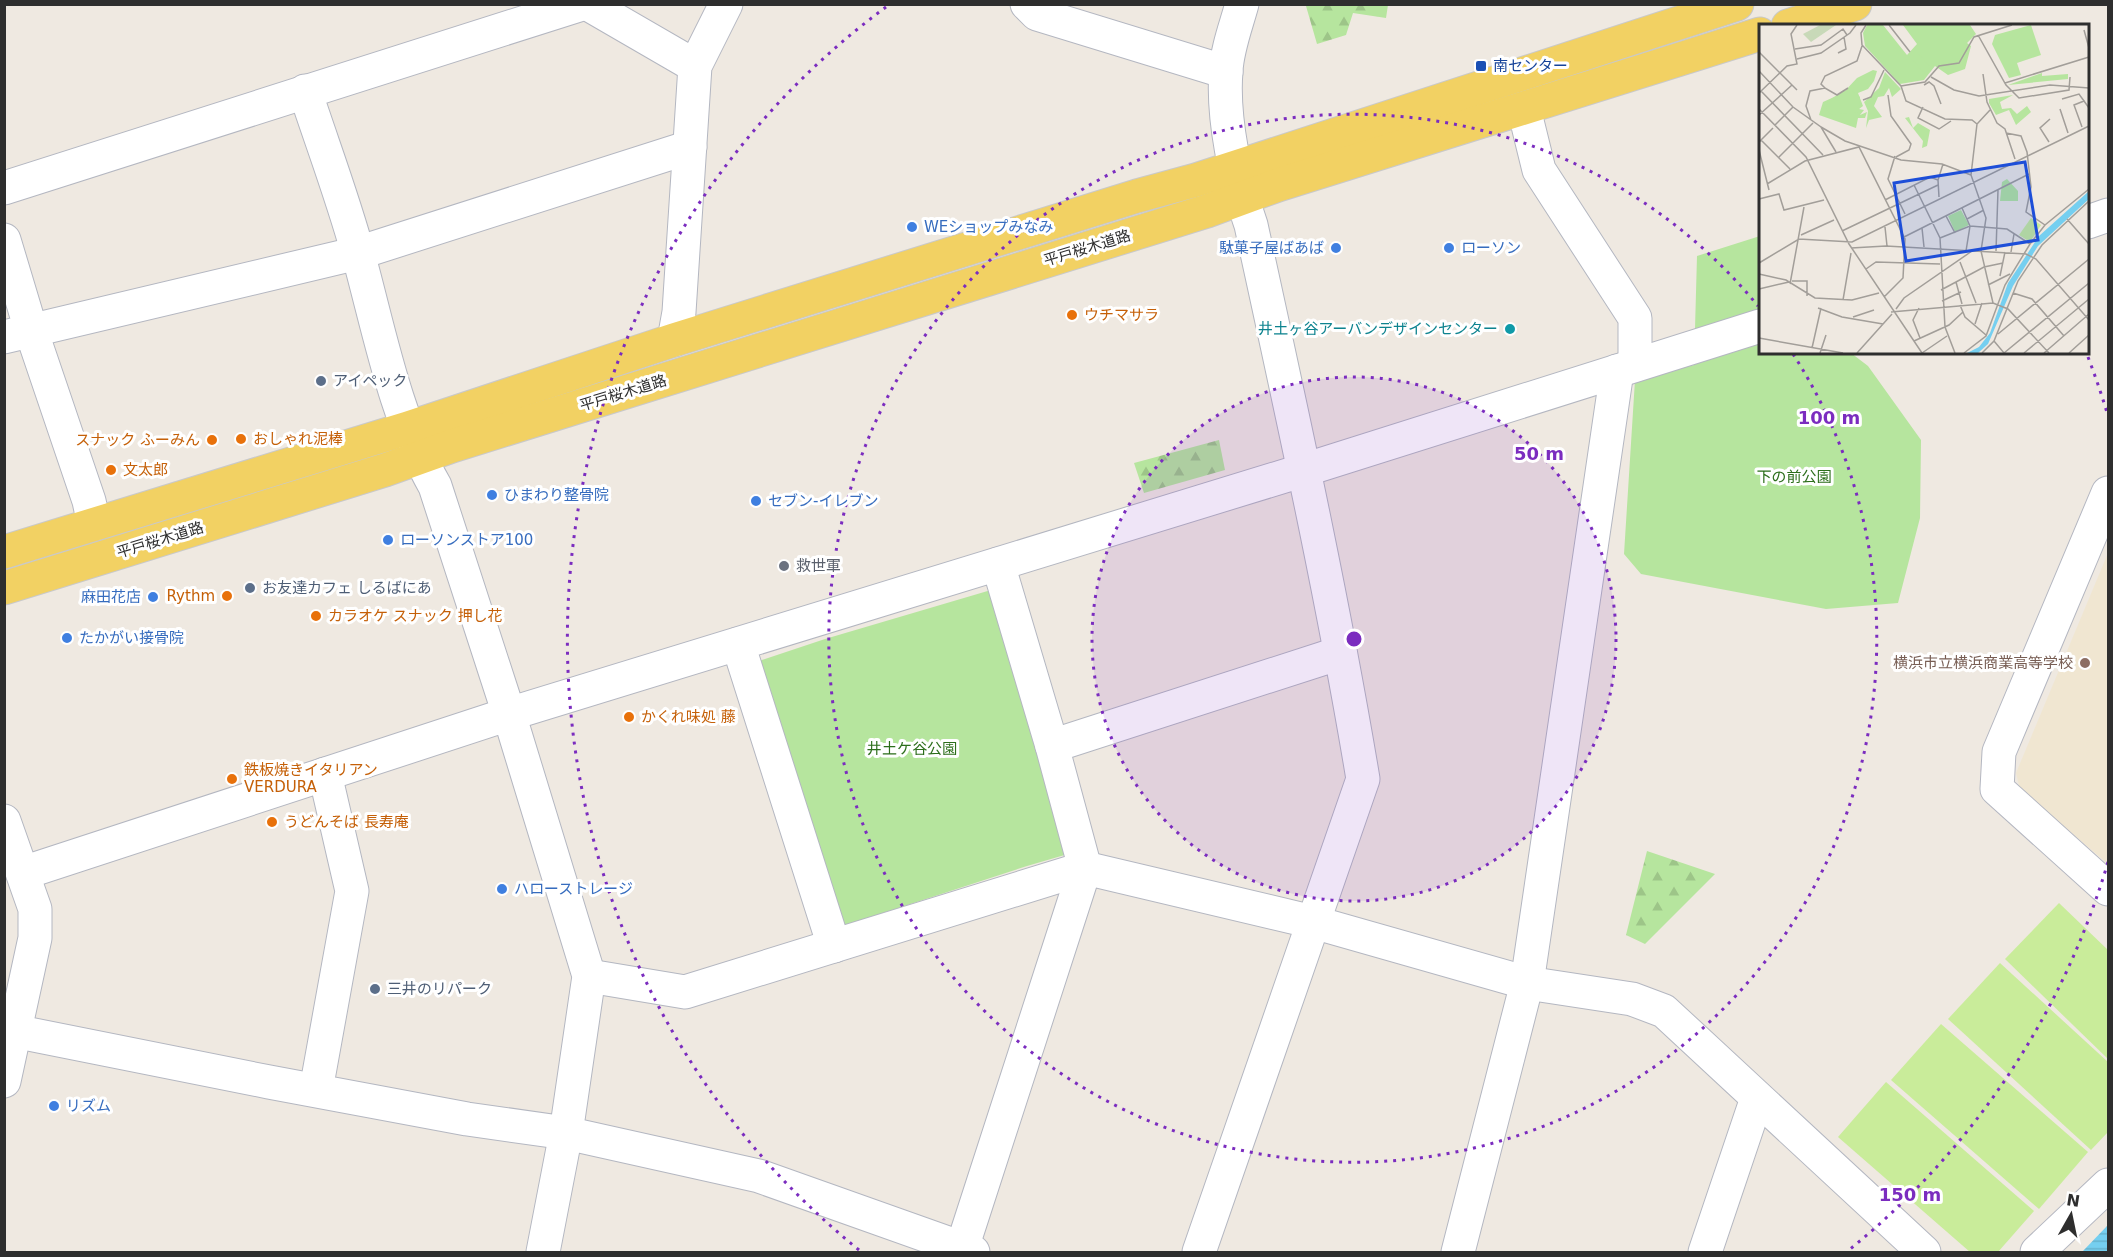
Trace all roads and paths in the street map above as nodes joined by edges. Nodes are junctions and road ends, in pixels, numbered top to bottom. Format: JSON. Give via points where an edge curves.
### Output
{"nodes":[{"id":1,"x":582,"y":4,"type":"edge"},
{"id":2,"x":588,"y":4,"type":"edge"},
{"id":3,"x":726,"y":4,"type":"edge"},
{"id":4,"x":1027,"y":4,"type":"edge"},
{"id":5,"x":1242,"y":4,"type":"edge"},
{"id":6,"x":1737,"y":4,"type":"edge"},
{"id":7,"x":1855,"y":4,"type":"edge"},
{"id":8,"x":1794,"y":24,"type":"edge"},
{"id":9,"x":1759,"y":35,"type":"edge"},
{"id":10,"x":695,"y":66,"type":"junction"},
{"id":11,"x":1226,"y":72,"type":"junction"},
{"id":12,"x":305,"y":91,"type":"junction"},
{"id":13,"x":1524,"y":109,"type":"junction"},
{"id":14,"x":690,"y":147,"type":"junction"},
{"id":15,"x":1236,"y":166,"type":"junction"},
{"id":16,"x":4,"y":188,"type":"edge"},
{"id":17,"x":1242,"y":198,"type":"junction"},
{"id":18,"x":2109,"y":215,"type":"edge"},
{"id":19,"x":2089,"y":222,"type":"edge"},
{"id":20,"x":4,"y":240,"type":"edge"},
{"id":21,"x":358,"y":253,"type":"junction"},
{"id":22,"x":1759,"y":327,"type":"edge"},
{"id":23,"x":18,"y":334,"type":"edge"},
{"id":24,"x":674,"y":340,"type":"junction"},
{"id":25,"x":1626,"y":368,"type":"junction"},
{"id":26,"x":413,"y":443,"type":"junction"},
{"id":27,"x":1304,"y":470,"type":"junction"},
{"id":28,"x":2109,"y":493,"type":"edge"},
{"id":29,"x":94,"y":524,"type":"junction"},
{"id":30,"x":4,"y":552,"type":"edge"},
{"id":31,"x":998,"y":564,"type":"junction"},
{"id":32,"x":4,"y":588,"type":"edge"},
{"id":33,"x":738,"y":644,"type":"junction"},
{"id":34,"x":1340,"y":653,"type":"junction"},
{"id":35,"x":509,"y":714,"type":"junction"},
{"id":36,"x":1052,"y":746,"type":"junction"},
{"id":37,"x":325,"y":774,"type":"junction"},
{"id":38,"x":4,"y":821,"type":"edge"},
{"id":39,"x":1084,"y":868,"type":"junction"},
{"id":40,"x":23,"y":873,"type":"junction"},
{"id":41,"x":2109,"y":889,"type":"edge"},
{"id":42,"x":1313,"y":922,"type":"junction"},
{"id":43,"x":834,"y":946,"type":"junction"},
{"id":44,"x":589,"y":976,"type":"junction"},
{"id":45,"x":1527,"y":983,"type":"junction"},
{"id":46,"x":10,"y":1030,"type":"edge"},
{"id":47,"x":4,"y":1081,"type":"edge"},
{"id":48,"x":316,"y":1090,"type":"junction"},
{"id":49,"x":1757,"y":1098,"type":"junction"},
{"id":50,"x":566,"y":1133,"type":"junction"},
{"id":51,"x":2109,"y":1185,"type":"edge"},
{"id":52,"x":968,"y":1250,"type":"edge"},
{"id":53,"x":543,"y":1252,"type":"edge"},
{"id":54,"x":1199,"y":1252,"type":"edge"},
{"id":55,"x":1458,"y":1252,"type":"edge"},
{"id":56,"x":1705,"y":1252,"type":"edge"},
{"id":57,"x":1923,"y":1252,"type":"edge"},
{"id":58,"x":2037,"y":1252,"type":"edge"}],
"edges":[{"from":1,"to":12,"type":"street"},
{"from":2,"to":10,"type":"street"},
{"from":3,"to":10,"type":"street"},
{"from":4,"to":11,"type":"street","via":[[1037,14]]},
{"from":5,"to":11,"type":"street"},
{"from":6,"to":15,"type":"main road","name":"平戸桜木道路"},
{"from":7,"to":8,"type":"main road"},
{"from":9,"to":13,"type":"main road","name":"平戸桜木道路"},
{"from":10,"to":14,"type":"street"},
{"from":11,"to":15,"type":"street"},
{"from":12,"to":16,"type":"street"},
{"from":12,"to":21,"type":"street"},
{"from":13,"to":17,"type":"main road","name":"平戸桜木道路"},
{"from":13,"to":25,"type":"street","via":[[1539,170],[1635,318]]},
{"from":14,"to":21,"type":"street"},
{"from":14,"to":24,"type":"street"},
{"from":15,"to":17,"type":"street"},
{"from":15,"to":24,"type":"main road","name":"平戸桜木道路"},
{"from":17,"to":26,"type":"main road","name":"平戸桜木道路"},
{"from":17,"to":27,"type":"street"},
{"from":18,"to":19,"type":"street"},
{"from":20,"to":23,"type":"street"},
{"from":21,"to":23,"type":"street"},
{"from":21,"to":26,"type":"street"},
{"from":22,"to":25,"type":"street"},
{"from":23,"to":29,"type":"street","via":[[89,501]]},
{"from":24,"to":26,"type":"main road","name":"平戸桜木道路"},
{"from":25,"to":27,"type":"street"},
{"from":25,"to":45,"type":"street"},
{"from":26,"to":29,"type":"main road","name":"平戸桜木道路"},
{"from":26,"to":32,"type":"main road","name":"平戸桜木道路","via":[[385,470]]},
{"from":26,"to":35,"type":"street","via":[[435,486]]},
{"from":27,"to":31,"type":"street"},
{"from":27,"to":34,"type":"street"},
{"from":28,"to":41,"type":"street","via":[[1999,752],[1997,789]]},
{"from":29,"to":30,"type":"main road","name":"平戸桜木道路"},
{"from":31,"to":33,"type":"street"},
{"from":31,"to":36,"type":"street"},
{"from":33,"to":35,"type":"street"},
{"from":33,"to":43,"type":"street"},
{"from":34,"to":36,"type":"street"},
{"from":34,"to":42,"type":"street","via":[[1363,779]]},
{"from":35,"to":37,"type":"street"},
{"from":35,"to":44,"type":"street"},
{"from":36,"to":39,"type":"street"},
{"from":37,"to":40,"type":"street"},
{"from":37,"to":48,"type":"street","via":[[352,891]]},
{"from":38,"to":40,"type":"street"},
{"from":39,"to":42,"type":"street"},
{"from":39,"to":43,"type":"street"},
{"from":39,"to":52,"type":"street"},
{"from":40,"to":46,"type":"street","via":[[35,909],[35,938]]},
{"from":42,"to":45,"type":"street"},
{"from":42,"to":54,"type":"street"},
{"from":43,"to":44,"type":"street","via":[[686,992]]},
{"from":44,"to":50,"type":"street"},
{"from":45,"to":49,"type":"street","via":[[1632,999],[1664,1011]]},
{"from":45,"to":55,"type":"street"},
{"from":46,"to":47,"type":"street"},
{"from":46,"to":48,"type":"street"},
{"from":48,"to":50,"type":"street"},
{"from":49,"to":56,"type":"street"},
{"from":49,"to":57,"type":"street"},
{"from":50,"to":52,"type":"street","via":[[759,1176]]},
{"from":50,"to":53,"type":"street"},
{"from":51,"to":58,"type":"street"}]}
